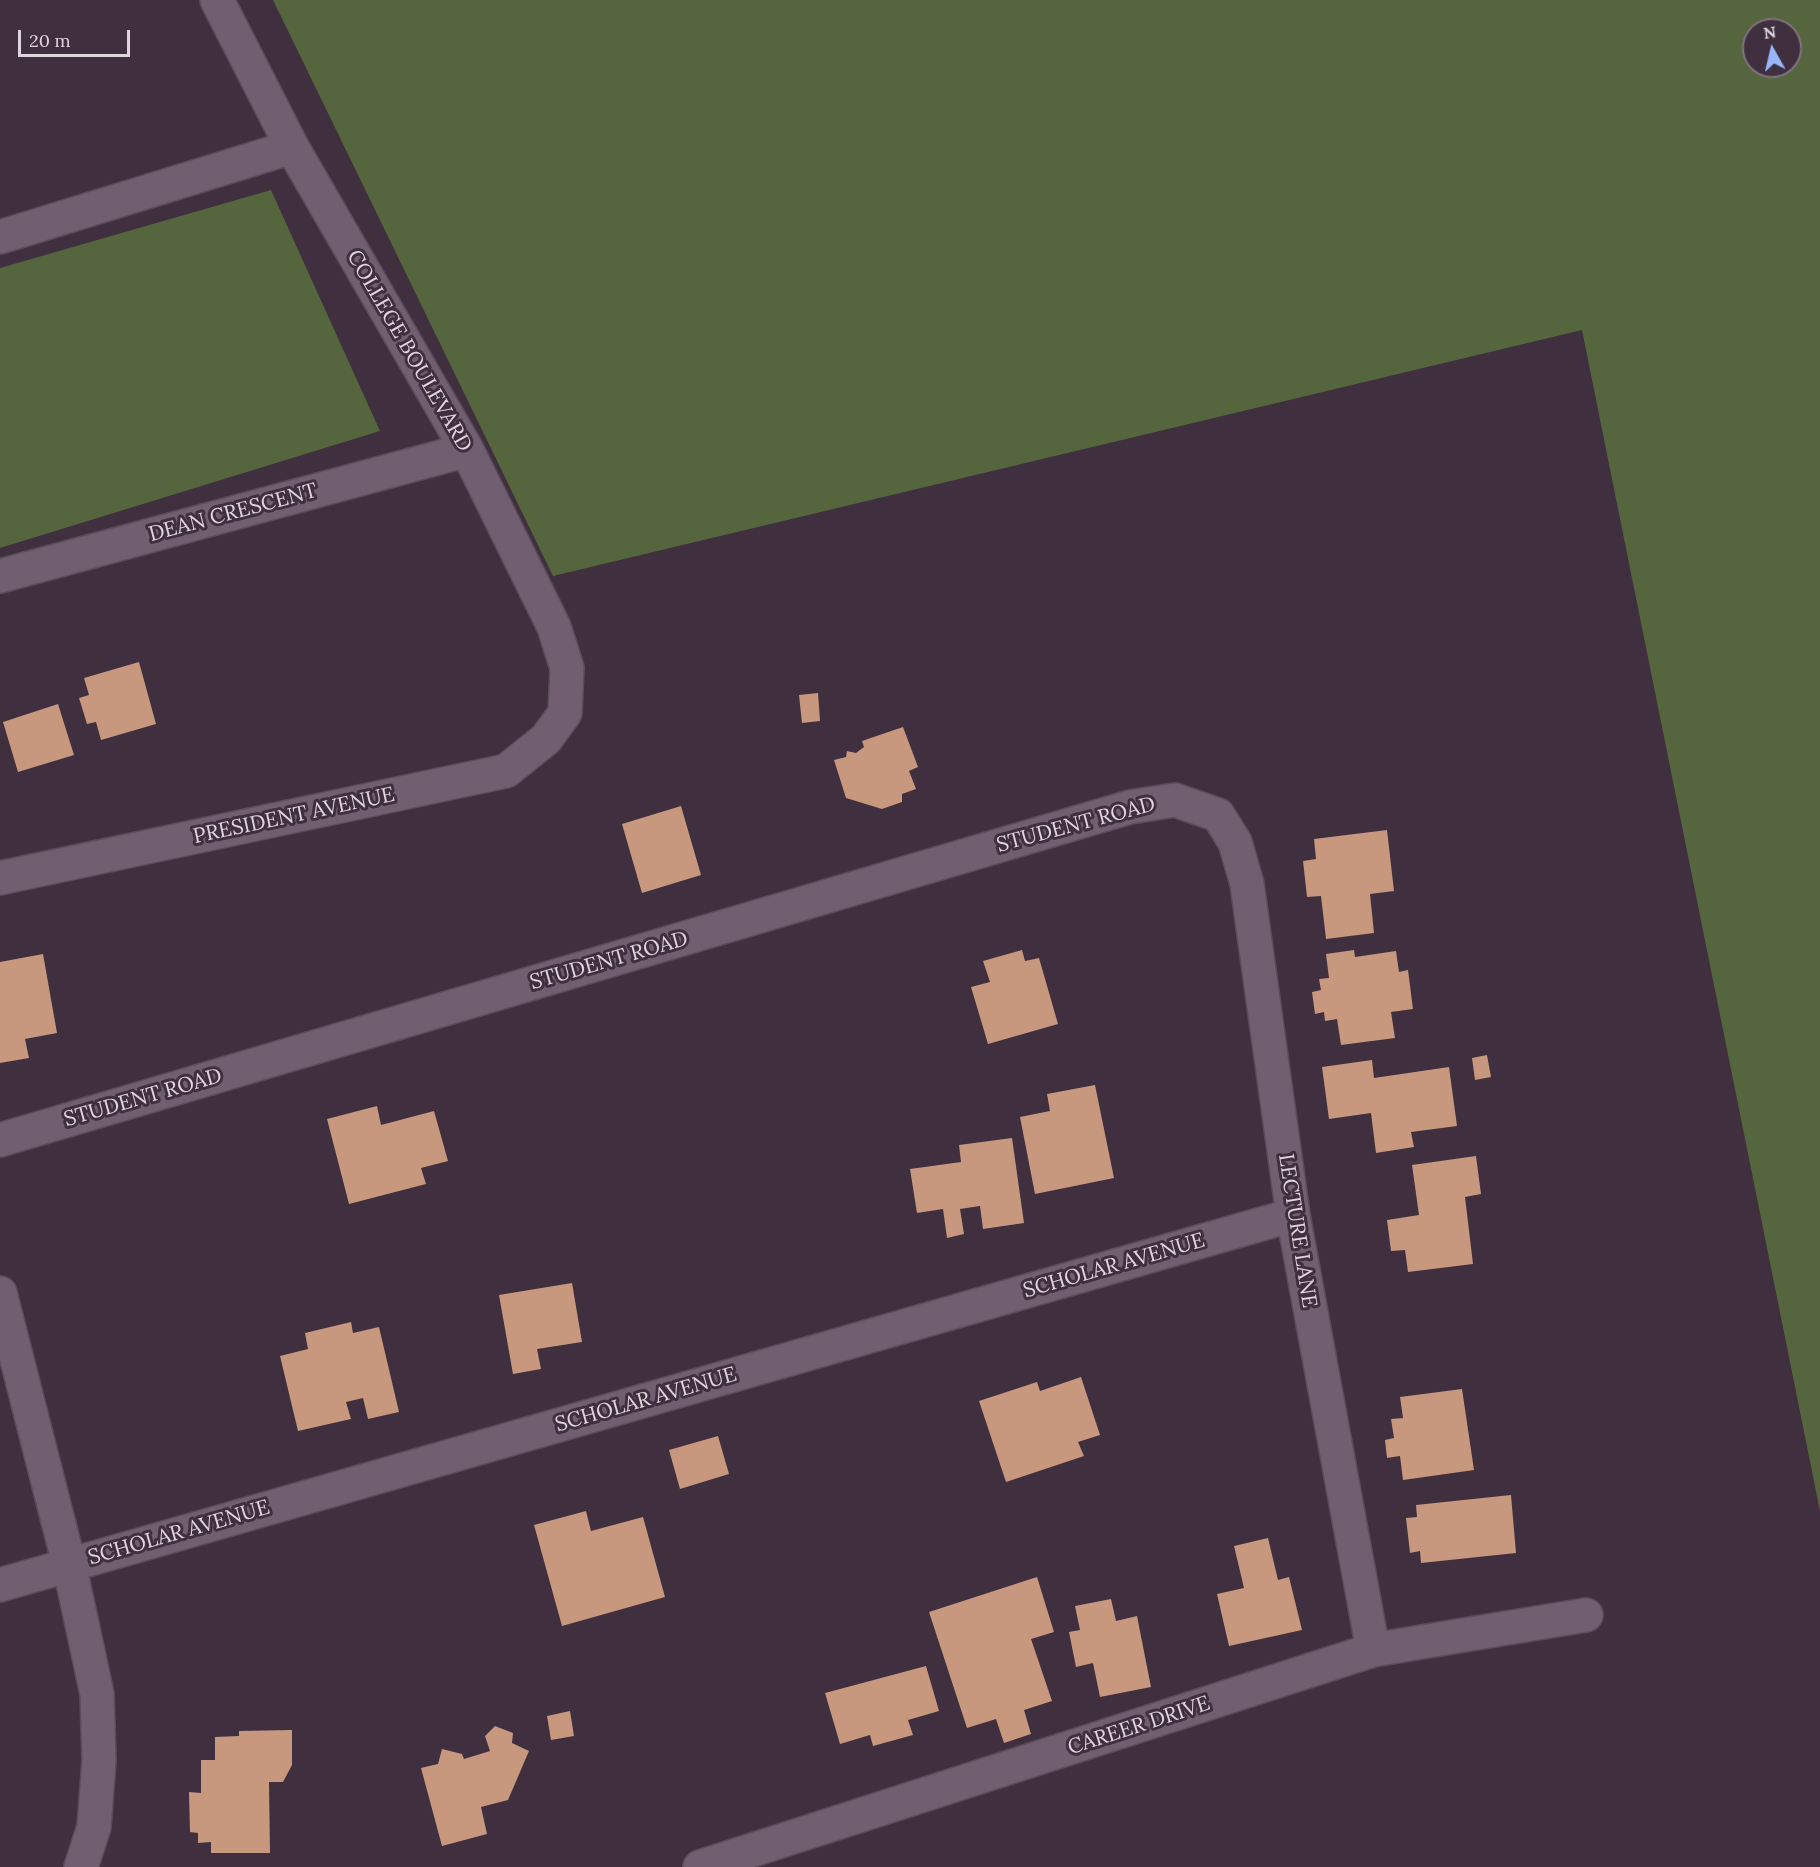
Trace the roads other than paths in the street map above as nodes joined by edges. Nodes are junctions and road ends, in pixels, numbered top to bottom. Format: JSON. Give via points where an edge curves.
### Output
{"nodes":[{"id":1,"x":217,"y":0,"type":"edge"},
{"id":2,"x":292,"y":147,"type":"junction"},
{"id":3,"x":0,"y":237,"type":"edge"},
{"id":4,"x":467,"y":450,"type":"junction"},
{"id":5,"x":0,"y":576,"type":"edge"},
{"id":6,"x":564,"y":713,"type":"joint"},
{"id":7,"x":1218,"y":815,"type":"joint"},
{"id":8,"x":0,"y":878,"type":"edge"},
{"id":9,"x":0,"y":1140,"type":"edge"},
{"id":10,"x":1293,"y":1215,"type":"junction"},
{"id":11,"x":0,"y":1293,"type":"edge"},
{"id":12,"x":69,"y":1564,"type":"junction"},
{"id":13,"x":0,"y":1585,"type":"edge"},
{"id":14,"x":1586,"y":1616,"type":"dead end"},
{"id":15,"x":1373,"y":1650,"type":"junction"},
{"id":16,"x":81,"y":1867,"type":"edge"},
{"id":17,"x":700,"y":1867,"type":"edge"}],
"edges":[{"from":1,"to":2,"type":"street","name":"COLLEGE BOULEVARD"},
{"from":2,"to":3,"type":"street"},
{"from":2,"to":4,"type":"street","name":"COLLEGE BOULEVARD"},
{"from":4,"to":5,"type":"street","name":"DEAN CRESCENT"},
{"from":4,"to":6,"type":"street","name":"COLLEGE BOULEVARD","via":[[554,627],[567,668]]},
{"from":6,"to":8,"type":"street","name":"PRESIDENT AVENUE","via":[[546,739],[506,771]]},
{"from":7,"to":9,"type":"street","name":"STUDENT ROAD","via":[[1175,800],[1130,807]]},
{"from":7,"to":10,"type":"street","name":"LECTURE LANE","via":[[1235,842],[1247,884]]},
{"from":10,"to":12,"type":"street","name":"SCHOLAR AVENUE"},
{"from":10,"to":15,"type":"street","name":"LECTURE LANE"},
{"from":11,"to":12,"type":"street"},
{"from":12,"to":13,"type":"street","name":"SCHOLAR AVENUE"},
{"from":12,"to":16,"type":"street","via":[[97,1694],[99,1760],[94,1827]]},
{"from":14,"to":15,"type":"street","name":"CAREER DRIVE"},
{"from":15,"to":17,"type":"street","name":"CAREER DRIVE"}]}
